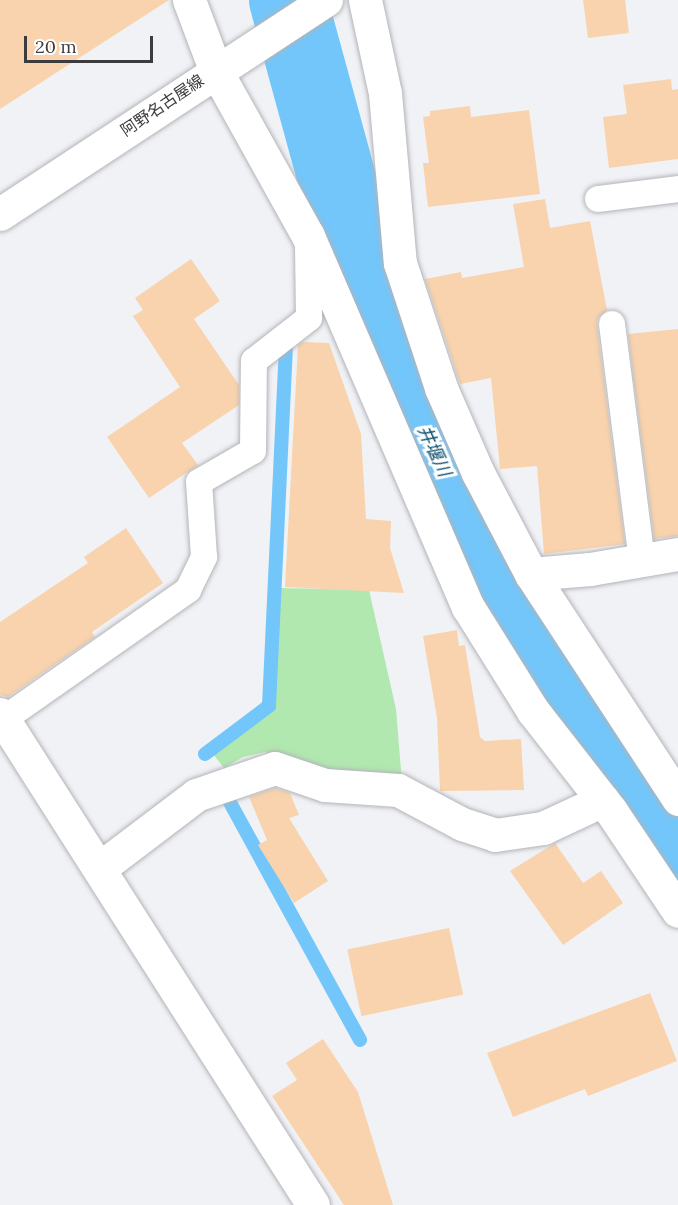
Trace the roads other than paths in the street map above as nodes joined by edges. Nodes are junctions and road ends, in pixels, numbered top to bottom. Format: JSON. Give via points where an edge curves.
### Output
{"nodes":[{"id":1,"x":189,"y":0,"type":"edge"},
{"id":2,"x":212,"y":0,"type":"edge"},
{"id":3,"x":326,"y":0,"type":"edge"},
{"id":4,"x":365,"y":0,"type":"edge"},
{"id":5,"x":223,"y":64,"type":"junction"},
{"id":6,"x":678,"y":189,"type":"edge"},
{"id":7,"x":598,"y":200,"type":"dead end"},
{"id":8,"x":0,"y":214,"type":"edge"},
{"id":9,"x":308,"y":236,"type":"junction"},
{"id":10,"x":612,"y":324,"type":"dead end"},
{"id":11,"x":678,"y":554,"type":"edge"},
{"id":12,"x":642,"y":560,"type":"junction"},
{"id":13,"x":531,"y":574,"type":"junction"},
{"id":14,"x":2,"y":717,"type":"edge"},
{"id":15,"x":678,"y":799,"type":"edge"},
{"id":16,"x":603,"y":800,"type":"junction"},
{"id":17,"x":100,"y":868,"type":"junction"},
{"id":18,"x":678,"y":911,"type":"edge"},
{"id":19,"x":313,"y":1205,"type":"edge"}],
"edges":[{"from":1,"to":5,"type":"street"},
{"from":2,"to":5,"type":"street"},
{"from":3,"to":5,"type":"street","name":"阿野名古屋線"},
{"from":4,"to":13,"type":"street","via":[[385,93],[400,263],[441,388],[478,473]]},
{"from":5,"to":8,"type":"street","name":"阿野名古屋線"},
{"from":5,"to":9,"type":"street"},
{"from":6,"to":7,"type":"lane"},
{"from":9,"to":14,"type":"lane","via":[[309,318],[254,361],[253,451],[198,482],[204,557],[188,590]]},
{"from":9,"to":16,"type":"street","via":[[468,607],[533,711]]},
{"from":10,"to":12,"type":"lane"},
{"from":11,"to":12,"type":"street"},
{"from":12,"to":13,"type":"street"},
{"from":13,"to":15,"type":"street"},
{"from":14,"to":17,"type":"street"},
{"from":16,"to":17,"type":"street","via":[[543,828],[495,835],[462,824],[398,790],[325,785],[275,768],[250,773],[196,795]]},
{"from":16,"to":18,"type":"street"},
{"from":17,"to":19,"type":"street"}]}
